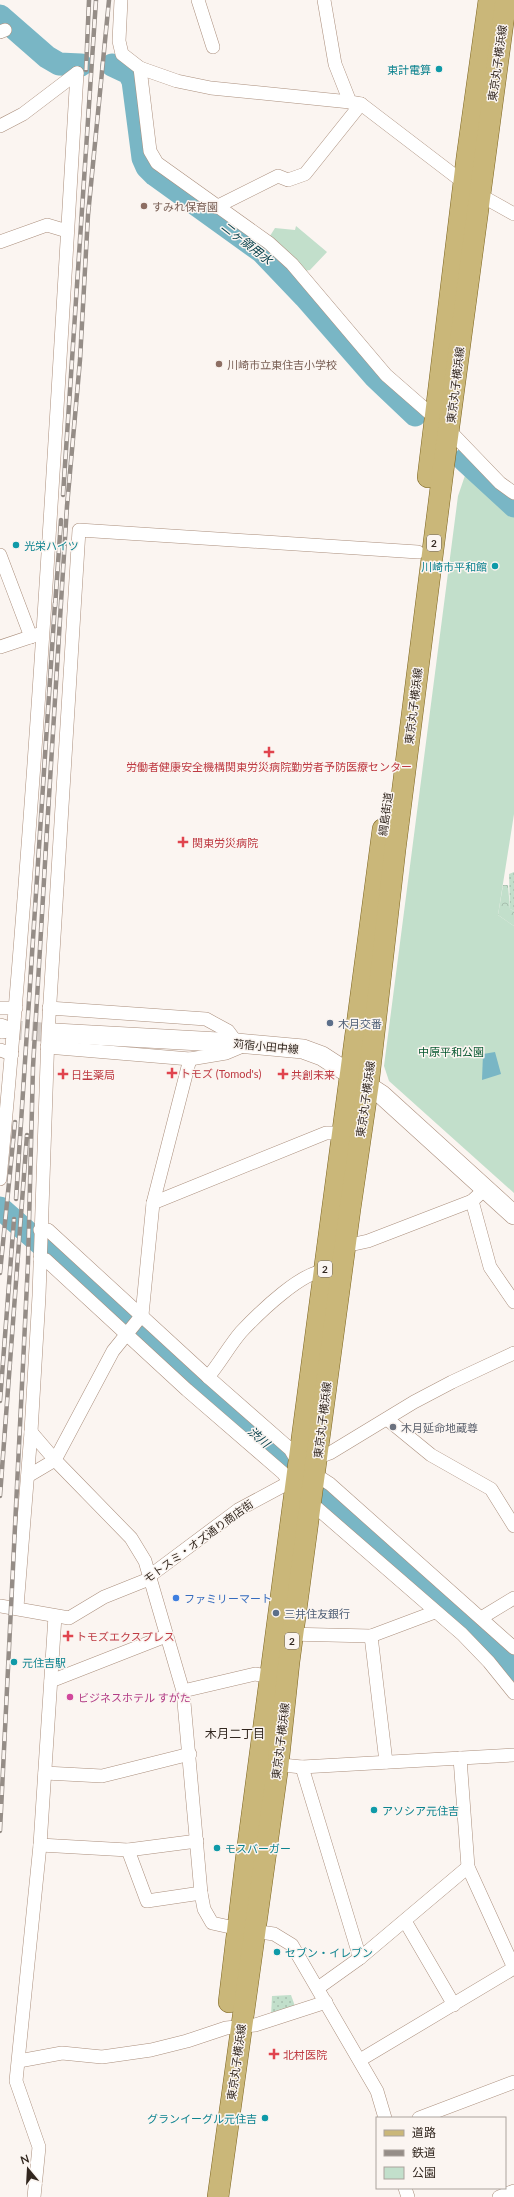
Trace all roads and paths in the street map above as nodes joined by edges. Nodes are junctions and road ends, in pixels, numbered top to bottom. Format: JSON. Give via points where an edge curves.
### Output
{"nodes":[{"id":1,"x":122,"y":0,"type":"edge"},
{"id":2,"x":198,"y":0,"type":"edge"},
{"id":3,"x":324,"y":0,"type":"edge"},
{"id":4,"x":489,"y":0,"type":"edge"},
{"id":5,"x":506,"y":0,"type":"edge"},
{"id":6,"x":213,"y":47,"type":"dead end"},
{"id":7,"x":140,"y":68,"type":"junction"},
{"id":8,"x":355,"y":103,"type":"junction"},
{"id":9,"x":0,"y":126,"type":"edge"},
{"id":10,"x":472,"y":188,"type":"junction"},
{"id":11,"x":216,"y":207,"type":"junction"},
{"id":12,"x":514,"y":214,"type":"edge"},
{"id":13,"x":67,"y":231,"type":"junction"},
{"id":14,"x":0,"y":242,"type":"edge"},
{"id":15,"x":442,"y":424,"type":"junction"},
{"id":16,"x":514,"y":493,"type":"edge"},
{"id":17,"x":418,"y":552,"type":"junction"},
{"id":18,"x":0,"y":555,"type":"edge"},
{"id":19,"x":37,"y":635,"type":"junction"},
{"id":20,"x":0,"y":647,"type":"edge"},
{"id":21,"x":0,"y":1008,"type":"edge"},
{"id":22,"x":16,"y":1008,"type":"junction"},
{"id":23,"x":50,"y":1008,"type":"junction"},
{"id":24,"x":51,"y":1040,"type":"junction"},
{"id":25,"x":243,"y":1043,"type":"junction"},
{"id":26,"x":6,"y":1052,"type":"edge"},
{"id":27,"x":190,"y":1059,"type":"junction"},
{"id":28,"x":351,"y":1075,"type":"junction"},
{"id":29,"x":368,"y":1086,"type":"junction"},
{"id":30,"x":352,"y":1133,"type":"junction"},
{"id":31,"x":0,"y":1179,"type":"edge"},
{"id":32,"x":478,"y":1195,"type":"junction"},
{"id":33,"x":153,"y":1203,"type":"junction"},
{"id":34,"x":512,"y":1210,"type":"edge"},
{"id":35,"x":40,"y":1229,"type":"junction"},
{"id":36,"x":345,"y":1246,"type":"junction"},
{"id":37,"x":40,"y":1259,"type":"junction"},
{"id":38,"x":333,"y":1271,"type":"junction"},
{"id":39,"x":514,"y":1302,"type":"edge"},
{"id":40,"x":142,"y":1315,"type":"junction"},
{"id":41,"x":126,"y":1334,"type":"junction"},
{"id":42,"x":514,"y":1353,"type":"edge"},
{"id":43,"x":208,"y":1377,"type":"junction"},
{"id":44,"x":387,"y":1420,"type":"junction"},
{"id":45,"x":31,"y":1432,"type":"junction"},
{"id":46,"x":55,"y":1460,"type":"junction"},
{"id":47,"x":310,"y":1465,"type":"junction"},
{"id":48,"x":28,"y":1476,"type":"junction"},
{"id":49,"x":292,"y":1485,"type":"junction"},
{"id":50,"x":312,"y":1502,"type":"junction"},
{"id":51,"x":514,"y":1526,"type":"edge"},
{"id":52,"x":149,"y":1579,"type":"junction"},
{"id":53,"x":514,"y":1598,"type":"edge"},
{"id":54,"x":0,"y":1606,"type":"edge"},
{"id":55,"x":17,"y":1608,"type":"junction"},
{"id":56,"x":435,"y":1612,"type":"junction"},
{"id":57,"x":55,"y":1616,"type":"junction"},
{"id":58,"x":481,"y":1618,"type":"junction"},
{"id":59,"x":285,"y":1634,"type":"junction"},
{"id":60,"x":166,"y":1636,"type":"junction"},
{"id":61,"x":371,"y":1636,"type":"junction"},
{"id":62,"x":514,"y":1648,"type":"edge"},
{"id":63,"x":279,"y":1678,"type":"junction"},
{"id":64,"x":51,"y":1681,"type":"junction"},
{"id":65,"x":183,"y":1691,"type":"junction"},
{"id":66,"x":514,"y":1693,"type":"edge"},
{"id":67,"x":190,"y":1754,"type":"junction"},
{"id":68,"x":514,"y":1755,"type":"edge"},
{"id":69,"x":460,"y":1758,"type":"junction"},
{"id":70,"x":386,"y":1762,"type":"junction"},
{"id":71,"x":269,"y":1764,"type":"junction"},
{"id":72,"x":302,"y":1766,"type":"junction"},
{"id":73,"x":45,"y":1773,"type":"junction"},
{"id":74,"x":197,"y":1841,"type":"junction"},
{"id":75,"x":40,"y":1845,"type":"junction"},
{"id":76,"x":128,"y":1850,"type":"junction"},
{"id":77,"x":468,"y":1867,"type":"junction"},
{"id":78,"x":201,"y":1893,"type":"junction"},
{"id":79,"x":405,"y":1921,"type":"junction"},
{"id":80,"x":247,"y":1930,"type":"junction"},
{"id":81,"x":360,"y":1958,"type":"junction"},
{"id":82,"x":318,"y":1988,"type":"junction"},
{"id":83,"x":326,"y":2002,"type":"junction"},
{"id":84,"x":454,"y":2005,"type":"junction"},
{"id":85,"x":233,"y":2027,"type":"junction"},
{"id":86,"x":360,"y":2060,"type":"junction"},
{"id":87,"x":18,"y":2061,"type":"junction"},
{"id":88,"x":514,"y":2082,"type":"edge"},
{"id":89,"x":385,"y":2117,"type":"edge"},
{"id":90,"x":422,"y":2117,"type":"edge"},
{"id":91,"x":514,"y":2191,"type":"edge"},
{"id":92,"x":34,"y":2197,"type":"edge"},
{"id":93,"x":204,"y":2197,"type":"edge"},
{"id":94,"x":218,"y":2197,"type":"edge"},
{"id":95,"x":499,"y":2197,"type":"edge"}],
"edges":[{"from":1,"to":7,"type":"street","via":[[118,41]]},
{"from":2,"to":6,"type":"street"},
{"from":3,"to":8,"type":"street","via":[[335,64]]},
{"from":4,"to":10,"type":"main road","name":"東京丸子横浜線","number":"2"},
{"from":5,"to":10,"type":"main road","name":"東京丸子横浜線","number":"2"},
{"from":7,"to":8,"type":"street","via":[[177,81],[211,88]]},
{"from":7,"to":11,"type":"street","via":[[150,151],[154,159]]},
{"from":8,"to":10,"type":"street"},
{"from":8,"to":11,"type":"street","via":[[305,174],[288,180],[278,176]]},
{"from":9,"to":13,"type":"street","via":[[23,114],[77,73]]},
{"from":10,"to":12,"type":"street"},
{"from":10,"to":15,"type":"main road","name":"東京丸子横浜線","number":"2"},
{"from":11,"to":15,"type":"street","via":[[269,243],[292,264],[386,375]]},
{"from":13,"to":14,"type":"street","via":[[47,225]]},
{"from":13,"to":19,"type":"street"},
{"from":15,"to":16,"type":"street","via":[[500,483]]},
{"from":15,"to":17,"type":"main road","name":"東京丸子横浜線","number":"2"},
{"from":15,"to":29,"type":"main road","name":"東京丸子横浜線","number":"2","via":[[444,464],[394,856]]},
{"from":17,"to":23,"type":"street","via":[[80,530]]},
{"from":17,"to":28,"type":"main road","name":"綱島街道","number":"2"},
{"from":18,"to":19,"type":"street"},
{"from":19,"to":20,"type":"street"},
{"from":19,"to":22,"type":"street"},
{"from":21,"to":22,"type":"street"},
{"from":22,"to":26,"type":"street"},
{"from":23,"to":24,"type":"street"},
{"from":23,"to":25,"type":"street","via":[[206,1019]]},
{"from":24,"to":25,"type":"street","name":"苅宿小田中線"},
{"from":24,"to":27,"type":"street"},
{"from":24,"to":35,"type":"street"},
{"from":25,"to":27,"type":"street","via":[[226,1053]]},
{"from":25,"to":28,"type":"street","name":"苅宿小田中線","via":[[303,1048],[322,1056]]},
{"from":26,"to":31,"type":"street"},
{"from":27,"to":33,"type":"street"},
{"from":28,"to":29,"type":"street","name":"苅宿小田中線"},
{"from":28,"to":30,"type":"main road","name":"東京丸子横浜線","number":"2"},
{"from":29,"to":30,"type":"main road","name":"東京丸子横浜線","number":"2"},
{"from":29,"to":32,"type":"street","name":"苅宿小田中線","via":[[422,1130]]},
{"from":30,"to":33,"type":"street","via":[[326,1133]]},
{"from":30,"to":36,"type":"main road","name":"東京丸子横浜線","number":"2"},
{"from":30,"to":38,"type":"main road","name":"東京丸子横浜線","number":"2"},
{"from":32,"to":34,"type":"street","name":"苅宿小田中線"},
{"from":32,"to":36,"type":"street","via":[[368,1241]]},
{"from":32,"to":39,"type":"street","via":[[490,1267]]},
{"from":33,"to":40,"type":"street"},
{"from":35,"to":37,"type":"street"},
{"from":35,"to":40,"type":"street","via":[[48,1230]]},
{"from":36,"to":38,"type":"main road","name":"東京丸子横浜線","number":"2"},
{"from":37,"to":41,"type":"street","via":[[46,1260]]},
{"from":37,"to":45,"type":"street"},
{"from":38,"to":43,"type":"street","via":[[308,1275],[262,1312],[240,1333]]},
{"from":38,"to":47,"type":"main road","name":"東京丸子横浜線","number":"2"},
{"from":40,"to":41,"type":"street"},
{"from":40,"to":43,"type":"street"},
{"from":41,"to":46,"type":"street","via":[[109,1357]]},
{"from":41,"to":49,"type":"street","via":[[283,1473]]},
{"from":42,"to":44,"type":"street","via":[[452,1382]]},
{"from":43,"to":47,"type":"street"},
{"from":44,"to":47,"type":"street"},
{"from":44,"to":51,"type":"street","via":[[431,1455],[491,1489]]},
{"from":45,"to":46,"type":"street"},
{"from":45,"to":48,"type":"street"},
{"from":46,"to":48,"type":"street"},
{"from":46,"to":52,"type":"street","via":[[131,1538],[145,1561]]},
{"from":47,"to":49,"type":"main road","name":"東京丸子横浜線","number":"2"},
{"from":47,"to":50,"type":"main road","name":"東京丸子横浜線","number":"2"},
{"from":47,"to":58,"type":"street"},
{"from":48,"to":55,"type":"street"},
{"from":49,"to":50,"type":"street"},
{"from":49,"to":52,"type":"street","name":"モトスミ・オズ通り商店街","via":[[238,1510]]},
{"from":49,"to":59,"type":"main road","name":"東京丸子横浜線","number":"2"},
{"from":50,"to":56,"type":"street"},
{"from":50,"to":59,"type":"main road","name":"東京丸子横浜線","number":"2"},
{"from":52,"to":57,"type":"street","name":"モトスミ・オズ通り商店街","via":[[104,1597],[69,1618]]},
{"from":52,"to":60,"type":"street"},
{"from":53,"to":58,"type":"street"},
{"from":54,"to":55,"type":"street","name":"モトスミ・オズ通り商店街"},
{"from":55,"to":57,"type":"street","name":"モトスミ・オズ通り商店街"},
{"from":56,"to":61,"type":"street"},
{"from":56,"to":66,"type":"street","via":[[462,1634]]},
{"from":57,"to":64,"type":"street"},
{"from":58,"to":62,"type":"street"},
{"from":59,"to":61,"type":"street"},
{"from":59,"to":63,"type":"main road","name":"東京丸子横浜線","number":"2"},
{"from":60,"to":64,"type":"street"},
{"from":60,"to":65,"type":"street"},
{"from":61,"to":70,"type":"street"},
{"from":63,"to":65,"type":"street","via":[[255,1674]]},
{"from":63,"to":71,"type":"main road","name":"東京丸子横浜線","number":"2"},
{"from":64,"to":73,"type":"street"},
{"from":65,"to":67,"type":"street"},
{"from":67,"to":73,"type":"street","via":[[102,1776]]},
{"from":67,"to":74,"type":"street"},
{"from":68,"to":69,"type":"street"},
{"from":69,"to":70,"type":"street"},
{"from":69,"to":77,"type":"street"},
{"from":70,"to":72,"type":"street"},
{"from":71,"to":72,"type":"street"},
{"from":71,"to":80,"type":"main road","name":"東京丸子横浜線","number":"2"},
{"from":72,"to":81,"type":"street"},
{"from":73,"to":75,"type":"street"},
{"from":74,"to":76,"type":"street"},
{"from":74,"to":78,"type":"street"},
{"from":75,"to":76,"type":"street"},
{"from":75,"to":87,"type":"street"},
{"from":76,"to":78,"type":"street","via":[[147,1901]]},
{"from":77,"to":79,"type":"street"},
{"from":77,"to":84,"type":"street","via":[[514,1968]]},
{"from":78,"to":80,"type":"street","via":[[204,1909],[212,1923]]},
{"from":79,"to":81,"type":"street"},
{"from":79,"to":84,"type":"street"},
{"from":80,"to":82,"type":"street","via":[[274,1934],[292,1945]]},
{"from":80,"to":85,"type":"main road","name":"東京丸子横浜線","number":"2"},
{"from":81,"to":82,"type":"street"},
{"from":82,"to":83,"type":"street"},
{"from":83,"to":85,"type":"street","via":[[255,2025]]},
{"from":83,"to":86,"type":"street"},
{"from":84,"to":86,"type":"street"},
{"from":85,"to":87,"type":"street","via":[[187,2041],[117,2056],[62,2053]]},
{"from":85,"to":93,"type":"main road","name":"東京丸子横浜線","number":"2"},
{"from":85,"to":94,"type":"main road","name":"東京丸子横浜線","number":"2"},
{"from":86,"to":89,"type":"street","via":[[377,2091]]},
{"from":87,"to":92,"type":"street","via":[[16,2081],[39,2147]]},
{"from":88,"to":90,"type":"street"},
{"from":91,"to":95,"type":"street"}]}
